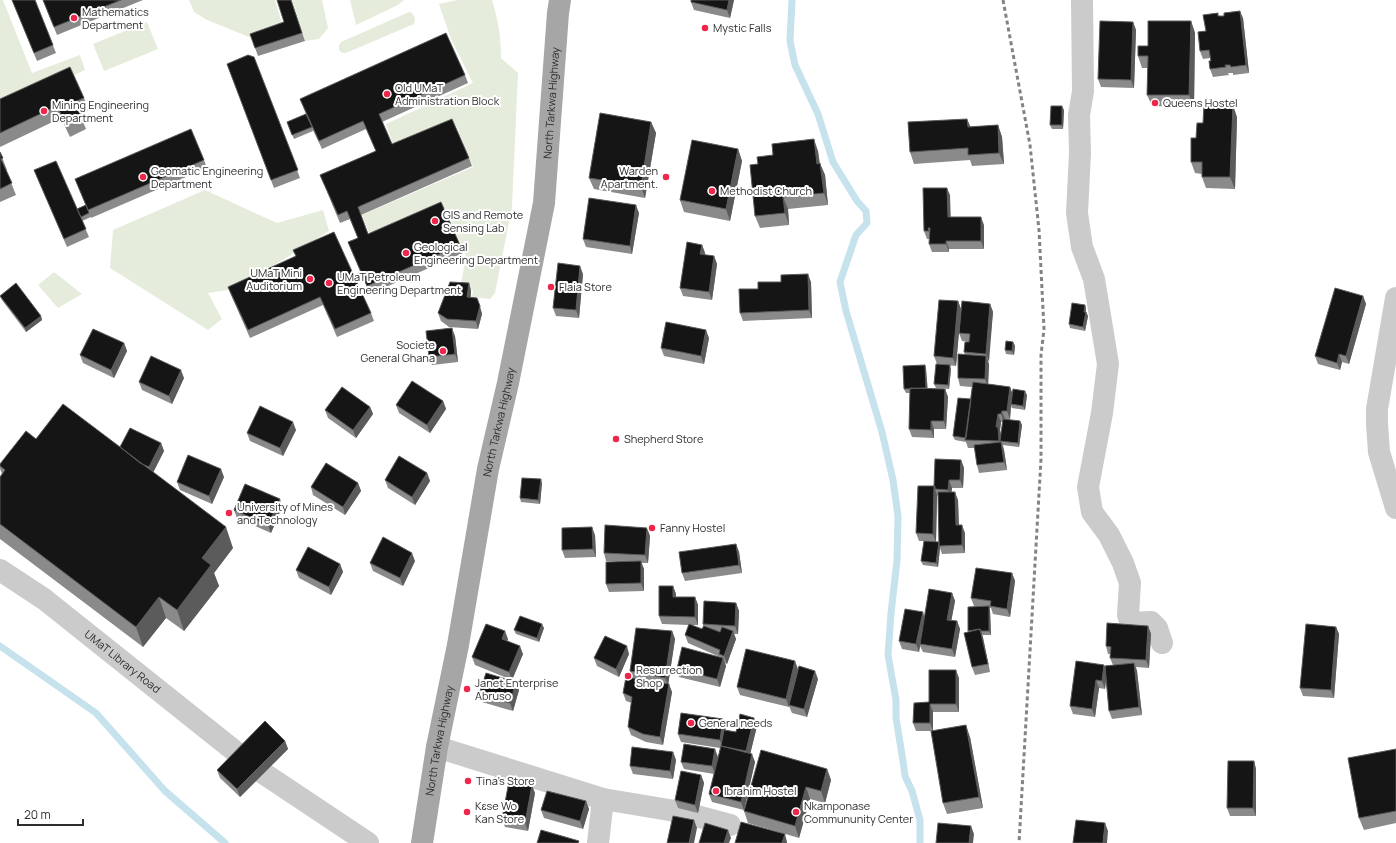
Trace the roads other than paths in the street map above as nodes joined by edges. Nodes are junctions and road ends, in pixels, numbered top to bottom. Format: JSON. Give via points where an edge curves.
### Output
{"nodes":[{"id":1,"x":1082,"y":0,"type":"edge"},
{"id":2,"x":557,"y":4,"type":"edge"},
{"id":3,"x":1396,"y":298,"type":"edge"},
{"id":4,"x":1396,"y":508,"type":"edge"},
{"id":5,"x":0,"y":570,"type":"edge"},
{"id":6,"x":1162,"y":643,"type":"dead end"},
{"id":7,"x":436,"y":746,"type":"junction"},
{"id":8,"x":241,"y":756,"type":"edge"},
{"id":9,"x":263,"y":773,"type":"edge"},
{"id":10,"x":603,"y":799,"type":"junction"},
{"id":11,"x":730,"y":825,"type":"dead end"},
{"id":12,"x":368,"y":843,"type":"edge"},
{"id":13,"x":422,"y":843,"type":"edge"},
{"id":14,"x":598,"y":843,"type":"edge"}],
"edges":[{"from":1,"to":6,"type":"street","via":[[1083,91],[1079,115],[1077,213],[1082,247],[1094,279],[1108,364],[1088,487],[1092,512],[1109,535],[1130,583],[1128,615],[1131,623],[1151,622],[1157,628]]},
{"from":2,"to":7,"type":"main road","name":"North Tarkwa Highway","via":[[544,203],[488,469],[458,645]]},
{"from":3,"to":4,"type":"street","via":[[1377,409],[1379,452]]},
{"from":5,"to":8,"type":"street","name":"UMaT Library Road","via":[[44,599]]},
{"from":7,"to":10,"type":"street"},
{"from":7,"to":13,"type":"main road","name":"North Tarkwa Highway"},
{"from":9,"to":12,"type":"street"},
{"from":10,"to":11,"type":"street","via":[[682,812]]},
{"from":10,"to":14,"type":"street"}]}
